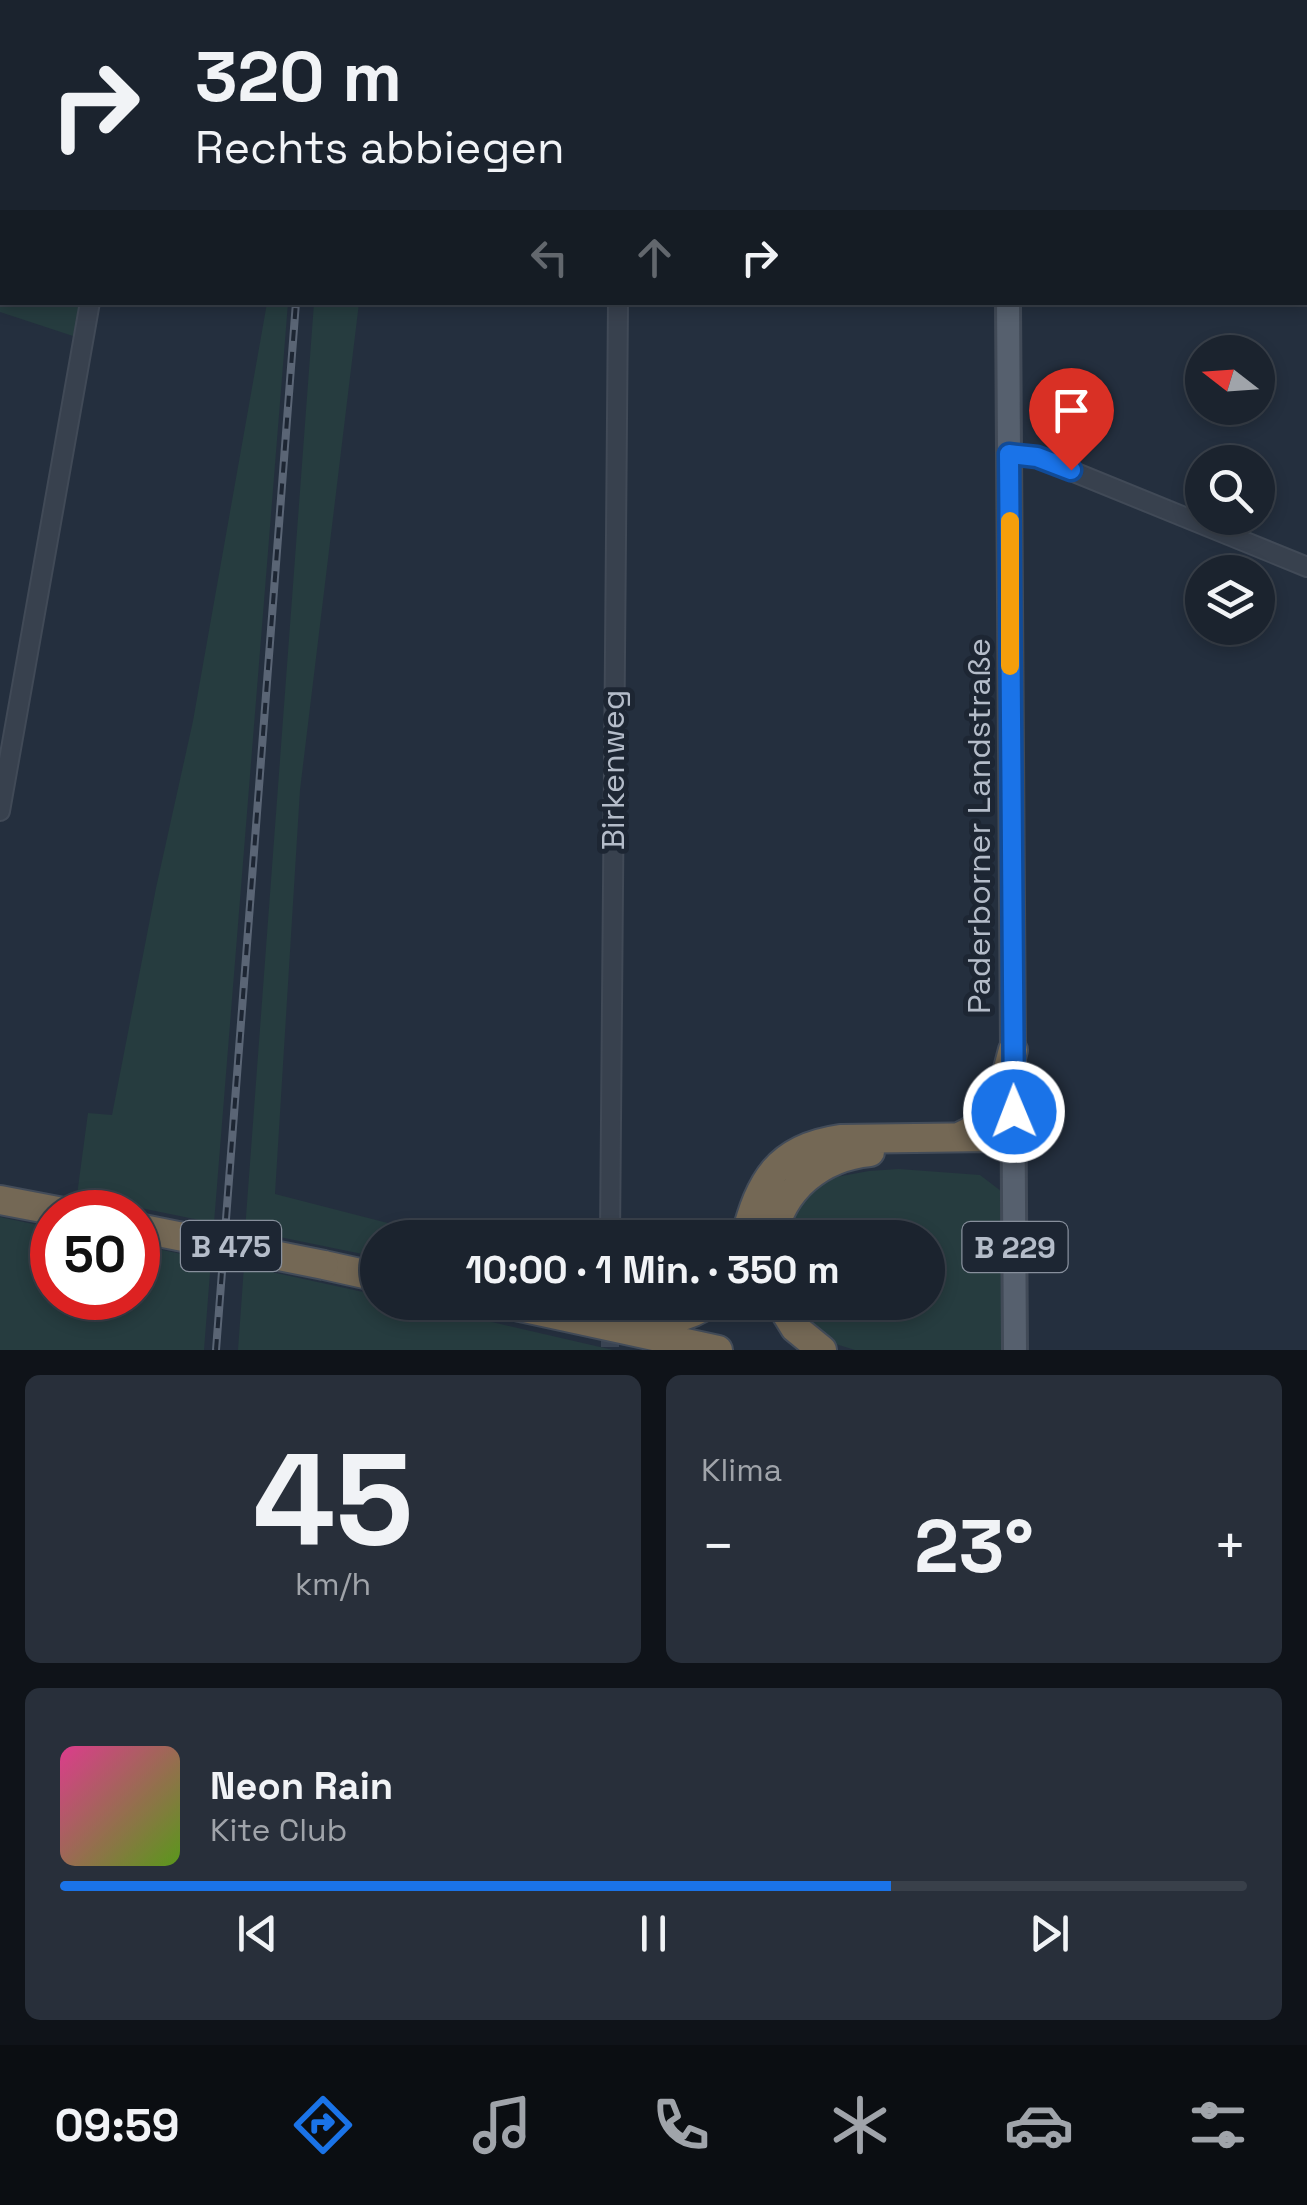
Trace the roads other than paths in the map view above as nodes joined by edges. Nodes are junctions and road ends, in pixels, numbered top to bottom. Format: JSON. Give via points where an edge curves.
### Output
{"nodes":[{"id":1,"x":89,"y":305,"type":"edge"},
{"id":2,"x":618,"y":305,"type":"edge"},
{"id":3,"x":1008,"y":305,"type":"edge"},
{"id":4,"x":1009,"y":454,"type":"junction"},
{"id":5,"x":1307,"y":567,"type":"edge"},
{"id":6,"x":0,"y":811,"type":"edge"},
{"id":7,"x":1013,"y":1050,"type":"junction"},
{"id":8,"x":959,"y":1137,"type":"junction"},
{"id":9,"x":1014,"y":1144,"type":"junction"},
{"id":10,"x":0,"y":1200,"type":"edge"},
{"id":11,"x":30,"y":1206,"type":"edge"},
{"id":12,"x":610,"y":1220,"type":"edge"},
{"id":13,"x":750,"y":1220,"type":"edge"},
{"id":14,"x":778,"y":1220,"type":"edge"},
{"id":15,"x":160,"y":1232,"type":"edge"},
{"id":16,"x":360,"y":1273,"type":"edge"},
{"id":17,"x":597,"y":1320,"type":"edge"},
{"id":18,"x":790,"y":1320,"type":"edge"},
{"id":19,"x":718,"y":1350,"type":"edge"},
{"id":20,"x":822,"y":1350,"type":"edge"},
{"id":21,"x":1016,"y":1350,"type":"edge"}],
"edges":[{"from":1,"to":6,"type":"street"},
{"from":2,"to":12,"type":"street","name":"Birkenweg"},
{"from":3,"to":4,"type":"main road","name":"Paderborner Landstraße"},
{"from":4,"to":5,"type":"street","via":[[1037,457]]},
{"from":4,"to":7,"type":"main road","name":"Paderborner Landstraße"},
{"from":7,"to":8,"type":"highway","via":[[992,1111]]},
{"from":7,"to":9,"type":"main road","name":"Paderborner Landstraße"},
{"from":8,"to":9,"type":"highway"},
{"from":8,"to":13,"type":"highway","via":[[840,1140],[808,1148],[764,1184]]},
{"from":9,"to":14,"type":"highway","via":[[995,1152],[870,1152],[834,1160],[795,1188]]},
{"from":9,"to":21,"type":"main road","name":"Paderborner Landstraße","number":"B 229"},
{"from":10,"to":11,"type":"highway"},
{"from":15,"to":16,"type":"highway","number":"B 475","bridge":true},
{"from":17,"to":19,"type":"highway"},
{"from":18,"to":20,"type":"highway"}]}
